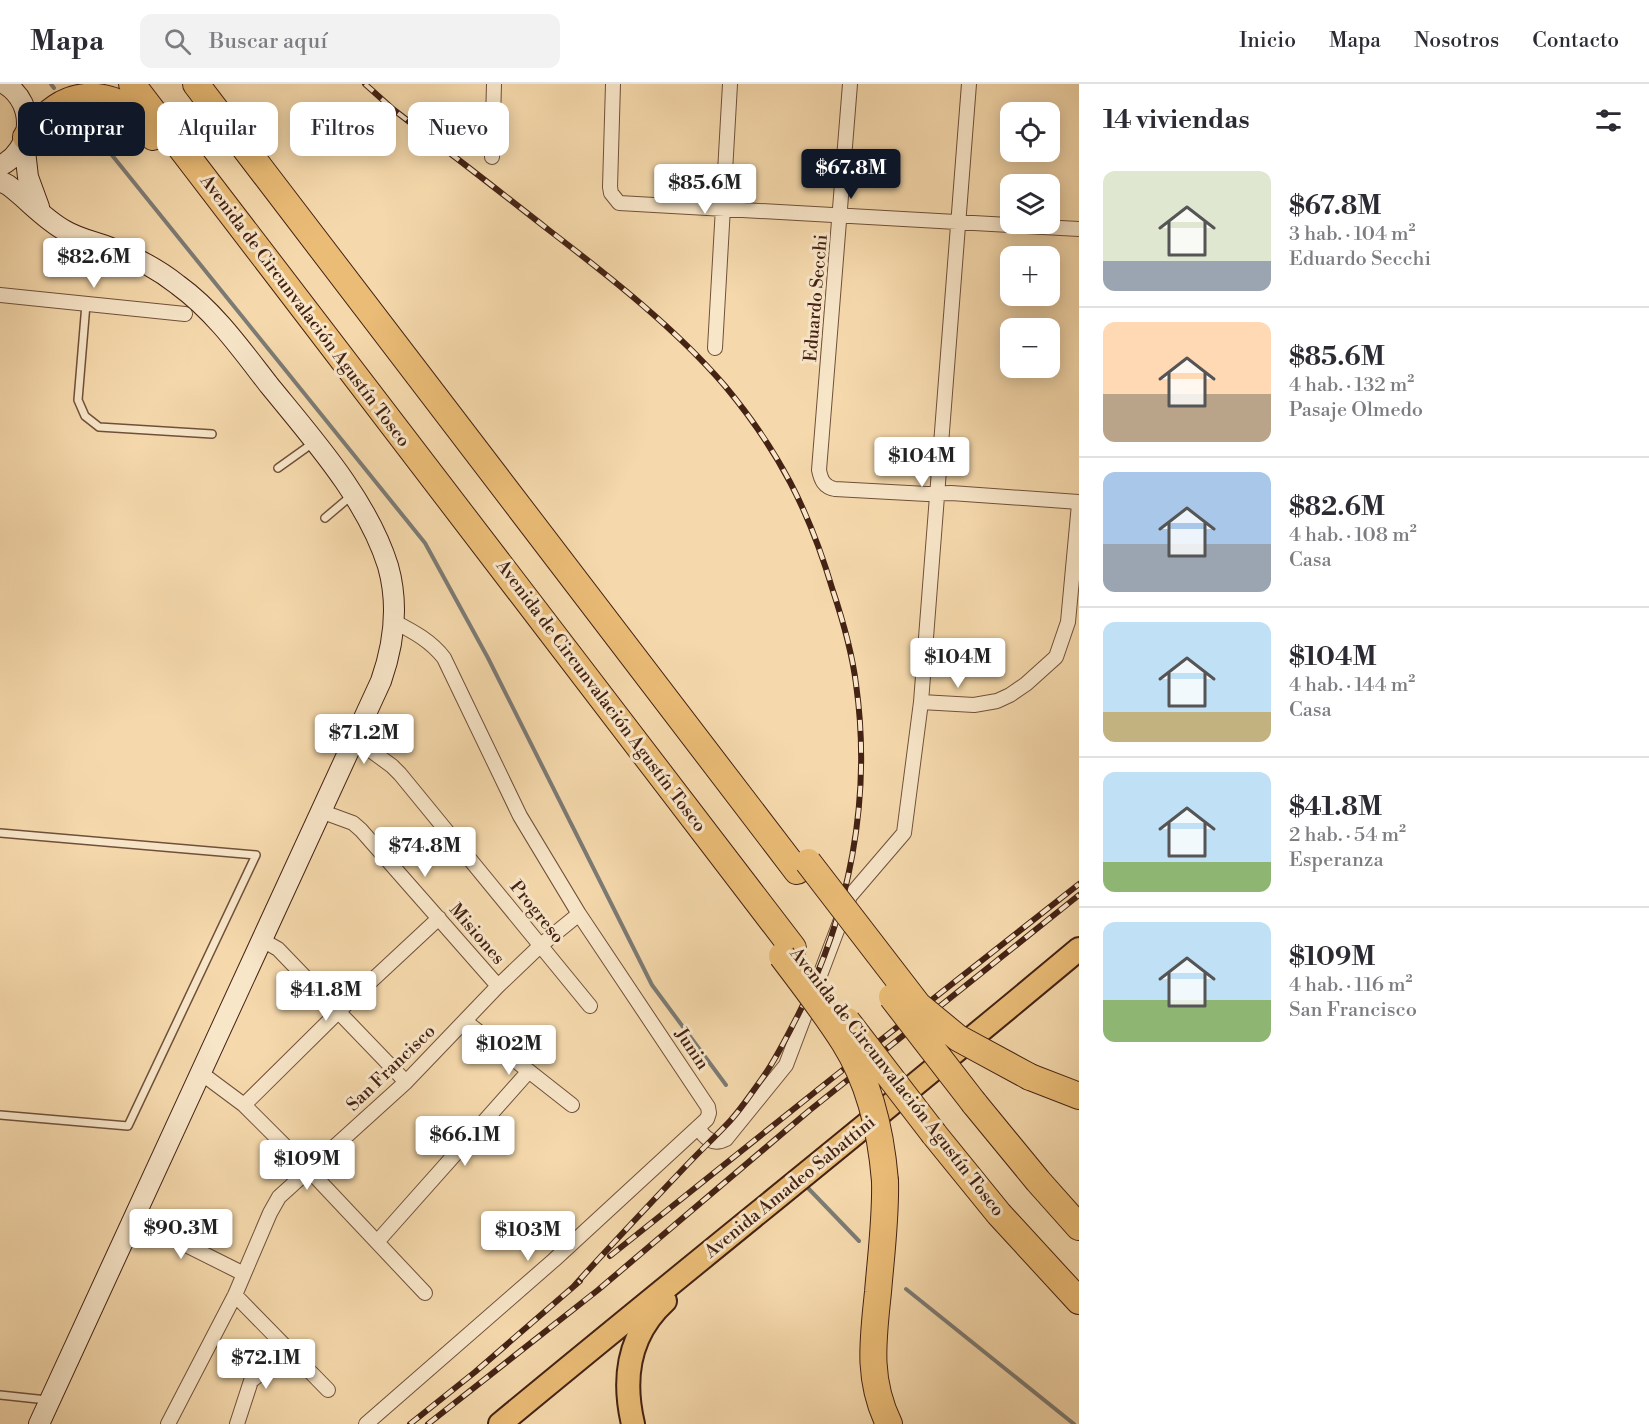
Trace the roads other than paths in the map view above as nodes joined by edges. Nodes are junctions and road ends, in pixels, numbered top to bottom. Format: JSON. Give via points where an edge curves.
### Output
{"nodes":[{"id":1,"x":5,"y":84,"type":"edge"},
{"id":2,"x":132,"y":84,"type":"edge"},
{"id":3,"x":196,"y":84,"type":"edge"},
{"id":4,"x":494,"y":84,"type":"edge"},
{"id":5,"x":613,"y":84,"type":"edge"},
{"id":6,"x":730,"y":84,"type":"edge"},
{"id":7,"x":850,"y":84,"type":"edge"},
{"id":8,"x":969,"y":84,"type":"edge"},
{"id":9,"x":23,"y":102,"type":"edge"},
{"id":10,"x":67,"y":102,"type":"edge"},
{"id":11,"x":114,"y":102,"type":"edge"},
{"id":12,"x":145,"y":128,"type":"edge"},
{"id":13,"x":18,"y":150,"type":"edge"},
{"id":14,"x":26,"y":156,"type":"edge"},
{"id":15,"x":492,"y":158,"type":"dead end"},
{"id":16,"x":0,"y":166,"type":"edge"},
{"id":17,"x":0,"y":181,"type":"edge"},
{"id":18,"x":721,"y":208,"type":"junction"},
{"id":19,"x":42,"y":212,"type":"junction"},
{"id":20,"x":841,"y":215,"type":"junction"},
{"id":21,"x":959,"y":222,"type":"junction"},
{"id":22,"x":1079,"y":229,"type":"edge"},
{"id":23,"x":0,"y":295,"type":"edge"},
{"id":24,"x":86,"y":304,"type":"junction"},
{"id":25,"x":185,"y":314,"type":"dead end"},
{"id":26,"x":715,"y":348,"type":"dead end"},
{"id":27,"x":212,"y":434,"type":"dead end"},
{"id":28,"x":315,"y":442,"type":"junction"},
{"id":29,"x":278,"y":468,"type":"dead end"},
{"id":30,"x":352,"y":494,"type":"junction"},
{"id":31,"x":938,"y":494,"type":"junction"},
{"id":32,"x":1079,"y":503,"type":"edge"},
{"id":33,"x":325,"y":518,"type":"dead end"},
{"id":34,"x":464,"y":518,"type":"junction"},
{"id":35,"x":395,"y":622,"type":"junction"},
{"id":36,"x":921,"y":702,"type":"junction"},
{"id":37,"x":355,"y":739,"type":"junction"},
{"id":38,"x":322,"y":812,"type":"junction"},
{"id":39,"x":0,"y":833,"type":"edge"},
{"id":40,"x":803,"y":867,"type":"junction"},
{"id":41,"x":579,"y":914,"type":"junction"},
{"id":42,"x":439,"y":918,"type":"junction"},
{"id":43,"x":262,"y":940,"type":"junction"},
{"id":44,"x":540,"y":945,"type":"junction"},
{"id":45,"x":1079,"y":949,"type":"edge"},
{"id":46,"x":787,"y":952,"type":"junction"},
{"id":47,"x":1079,"y":963,"type":"edge"},
{"id":48,"x":498,"y":986,"type":"junction"},
{"id":49,"x":590,"y":1006,"type":"dead end"},
{"id":50,"x":338,"y":1012,"type":"junction"},
{"id":51,"x":465,"y":1021,"type":"junction"},
{"id":52,"x":529,"y":1071,"type":"junction"},
{"id":53,"x":201,"y":1073,"type":"junction"},
{"id":54,"x":406,"y":1082,"type":"junction"},
{"id":55,"x":1079,"y":1096,"type":"edge"},
{"id":56,"x":244,"y":1105,"type":"junction"},
{"id":57,"x":572,"y":1105,"type":"dead end"},
{"id":58,"x":890,"y":1106,"type":"junction"},
{"id":59,"x":0,"y":1115,"type":"edge"},
{"id":60,"x":698,"y":1127,"type":"junction"},
{"id":61,"x":863,"y":1129,"type":"junction"},
{"id":62,"x":309,"y":1170,"type":"junction"},
{"id":63,"x":132,"y":1218,"type":"junction"},
{"id":64,"x":1079,"y":1227,"type":"edge"},
{"id":65,"x":377,"y":1242,"type":"junction"},
{"id":66,"x":244,"y":1274,"type":"junction"},
{"id":67,"x":425,"y":1293,"type":"dead end"},
{"id":68,"x":235,"y":1295,"type":"junction"},
{"id":69,"x":1079,"y":1301,"type":"edge"},
{"id":70,"x":290,"y":1350,"type":"junction"},
{"id":71,"x":328,"y":1390,"type":"dead end"},
{"id":72,"x":0,"y":1395,"type":"edge"},
{"id":73,"x":49,"y":1400,"type":"junction"},
{"id":74,"x":39,"y":1424,"type":"edge"},
{"id":75,"x":168,"y":1424,"type":"edge"},
{"id":76,"x":237,"y":1424,"type":"edge"},
{"id":77,"x":366,"y":1424,"type":"edge"},
{"id":78,"x":500,"y":1424,"type":"edge"},
{"id":79,"x":633,"y":1424,"type":"edge"},
{"id":80,"x":889,"y":1424,"type":"edge"}],
"edges":[{"from":1,"to":9,"type":"main road"},
{"from":2,"to":34,"type":"highway","name":"Avenida de Circunvalación Agustín Tosco"},
{"from":3,"to":40,"type":"highway","via":[[477,452]]},
{"from":4,"to":15,"type":"street"},
{"from":5,"to":18,"type":"street","via":[[611,194],[626,204]]},
{"from":6,"to":18,"type":"street"},
{"from":7,"to":20,"type":"street","name":"Eduardo Secchi"},
{"from":8,"to":21,"type":"street"},
{"from":10,"to":11,"type":"highway","via":[[76,98]]},
{"from":12,"to":34,"type":"highway","via":[[392,446]]},
{"from":13,"to":16,"type":"main road"},
{"from":14,"to":19,"type":"main road","via":[[28,177]]},
{"from":17,"to":19,"type":"main road"},
{"from":18,"to":20,"type":"street"},
{"from":18,"to":26,"type":"street"},
{"from":19,"to":28,"type":"main road","via":[[65,231],[148,266],[192,296],[221,323]]},
{"from":20,"to":21,"type":"street"},
{"from":20,"to":31,"type":"street","name":"Eduardo Secchi","via":[[821,480],[835,489]]},
{"from":21,"to":22,"type":"street"},
{"from":21,"to":31,"type":"street"},
{"from":23,"to":24,"type":"street"},
{"from":24,"to":25,"type":"street"},
{"from":24,"to":27,"type":"lane","via":[[78,400],[84,416],[99,427]]},
{"from":28,"to":29,"type":"lane"},
{"from":28,"to":30,"type":"main road"},
{"from":30,"to":33,"type":"lane"},
{"from":30,"to":35,"type":"main road","via":[[377,536],[388,567]]},
{"from":31,"to":32,"type":"street"},
{"from":31,"to":36,"type":"street"},
{"from":32,"to":36,"type":"street","via":[[1068,622],[1051,664],[1010,695],[984,705]]},
{"from":34,"to":46,"type":"highway","name":"Avenida de Circunvalación Agustín Tosco"},
{"from":35,"to":37,"type":"main road","via":[[390,657]]},
{"from":35,"to":41,"type":"street","name":"Junin","via":[[423,638],[444,658],[520,816]]},
{"from":36,"to":60,"type":"street","via":[[904,833],[850,896],[786,1065],[726,1139],[710,1141]]},
{"from":37,"to":38,"type":"main road"},
{"from":37,"to":44,"type":"street","name":"Progreso","via":[[400,774]]},
{"from":38,"to":42,"type":"street","name":"Misiones","via":[[361,830]]},
{"from":38,"to":43,"type":"main road"},
{"from":39,"to":59,"type":"lane","via":[[256,855],[128,1126]]},
{"from":40,"to":55,"type":"highway","bridge":true,"via":[[924,1011],[958,1038],[1030,1077]]},
{"from":40,"to":64,"type":"highway","bridge":true,"via":[[974,1103]]},
{"from":41,"to":44,"type":"street","name":"San Francisco"},
{"from":41,"to":60,"type":"street","name":"Junin","via":[[708,1107],[707,1119]]},
{"from":42,"to":48,"type":"street","name":"Misiones"},
{"from":42,"to":50,"type":"street"},
{"from":43,"to":50,"type":"street","via":[[278,949]]},
{"from":43,"to":53,"type":"main road"},
{"from":44,"to":48,"type":"street","name":"San Francisco"},
{"from":44,"to":49,"type":"street","name":"Progreso"},
{"from":45,"to":58,"type":"main road","name":"Avenida Amadeo Sabattini"},
{"from":46,"to":69,"type":"highway","name":"Avenida de Circunvalación Agustín Tosco","bridge":true,"via":[[999,1214]]},
{"from":46,"to":80,"type":"highway","bridge":true,"via":[[857,1066],[878,1125],[885,1181],[884,1221],[872,1363],[878,1396]]},
{"from":47,"to":58,"type":"main road","via":[[986,1040]]},
{"from":48,"to":51,"type":"street","name":"San Francisco"},
{"from":50,"to":54,"type":"street"},
{"from":50,"to":56,"type":"street"},
{"from":51,"to":52,"type":"street"},
{"from":51,"to":54,"type":"street","name":"San Francisco"},
{"from":52,"to":57,"type":"street"},
{"from":52,"to":65,"type":"street"},
{"from":53,"to":56,"type":"street"},
{"from":53,"to":63,"type":"main road"},
{"from":54,"to":62,"type":"street","name":"San Francisco"},
{"from":56,"to":62,"type":"street"},
{"from":58,"to":61,"type":"main road","name":"Avenida Amadeo Sabattini"},
{"from":60,"to":77,"type":"street","via":[[554,1260]]},
{"from":61,"to":78,"type":"main road","name":"Avenida Amadeo Sabattini"},
{"from":61,"to":79,"type":"main road","via":[[791,1198],[671,1296],[647,1321],[629,1362],[627,1393]]},
{"from":62,"to":65,"type":"street"},
{"from":62,"to":66,"type":"street","name":"San Francisco","via":[[279,1197]]},
{"from":63,"to":66,"type":"street"},
{"from":63,"to":73,"type":"main road"},
{"from":65,"to":67,"type":"street"},
{"from":66,"to":68,"type":"street","name":"San Francisco"},
{"from":68,"to":70,"type":"street"},
{"from":68,"to":75,"type":"street","name":"San Francisco"},
{"from":70,"to":71,"type":"street"},
{"from":70,"to":76,"type":"street","via":[[251,1381]]},
{"from":72,"to":73,"type":"lane"},
{"from":73,"to":74,"type":"main road"}]}
